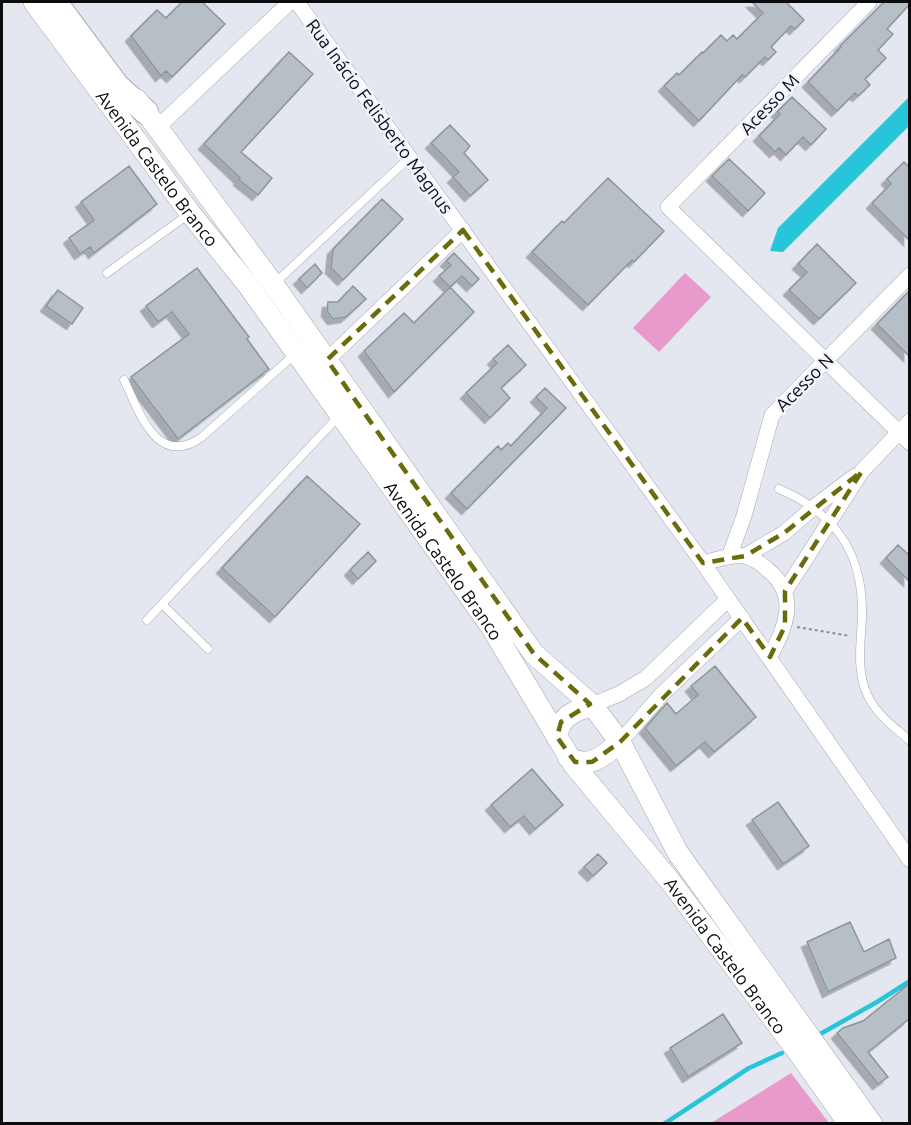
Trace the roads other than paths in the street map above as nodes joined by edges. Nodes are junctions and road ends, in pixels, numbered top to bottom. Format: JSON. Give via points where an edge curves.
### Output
{"nodes":[{"id":1,"x":34,"y":2,"type":"edge"},
{"id":2,"x":55,"y":2,"type":"edge"},
{"id":3,"x":66,"y":2,"type":"edge"},
{"id":4,"x":290,"y":2,"type":"edge"},
{"id":5,"x":297,"y":2,"type":"edge"},
{"id":6,"x":869,"y":2,"type":"edge"},
{"id":7,"x":152,"y":119,"type":"junction"},
{"id":8,"x":410,"y":157,"type":"junction"},
{"id":9,"x":190,"y":213,"type":"junction"},
{"id":10,"x":463,"y":230,"type":"junction"},
{"id":11,"x":106,"y":273,"type":"dead end"},
{"id":12,"x":909,"y":275,"type":"edge"},
{"id":13,"x":273,"y":284,"type":"junction"},
{"id":14,"x":296,"y":353,"type":"junction"},
{"id":15,"x":327,"y":360,"type":"junction"},
{"id":16,"x":825,"y":362,"type":"junction"},
{"id":17,"x":124,"y":381,"type":"dead end"},
{"id":18,"x":340,"y":415,"type":"junction"},
{"id":19,"x":909,"y":421,"type":"edge"},
{"id":20,"x":904,"y":438,"type":"edge"},
{"id":21,"x":862,"y":471,"type":"junction"},
{"id":22,"x":779,"y":489,"type":"dead end"},
{"id":23,"x":814,"y":507,"type":"junction"},
{"id":24,"x":830,"y":521,"type":"junction"},
{"id":25,"x":745,"y":556,"type":"junction"},
{"id":26,"x":729,"y":557,"type":"junction"},
{"id":27,"x":704,"y":563,"type":"junction"},
{"id":28,"x":785,"y":591,"type":"junction"},
{"id":29,"x":728,"y":599,"type":"junction"},
{"id":30,"x":163,"y":605,"type":"junction"},
{"id":31,"x":742,"y":618,"type":"junction"},
{"id":32,"x":147,"y":620,"type":"dead end"},
{"id":33,"x":208,"y":648,"type":"dead end"},
{"id":34,"x":770,"y":657,"type":"junction"},
{"id":35,"x":646,"y":678,"type":"junction"},
{"id":36,"x":661,"y":695,"type":"junction"},
{"id":37,"x":592,"y":705,"type":"junction"},
{"id":38,"x":556,"y":737,"type":"junction"},
{"id":39,"x":909,"y":741,"type":"edge"},
{"id":40,"x":620,"y":742,"type":"junction"},
{"id":41,"x":568,"y":757,"type":"junction"},
{"id":42,"x":909,"y":860,"type":"edge"},
{"id":43,"x":849,"y":1124,"type":"edge"},
{"id":44,"x":872,"y":1124,"type":"edge"}],
"edges":[{"from":1,"to":9,"type":"main road","name":"Avenida Castelo Branco"},
{"from":2,"to":7,"type":"main road","via":[[117,86]]},
{"from":3,"to":7,"type":"main road","name":"Avenida Castelo Branco"},
{"from":4,"to":7,"type":"street"},
{"from":5,"to":8,"type":"street","name":"Rua Inácio Felisberto Magnus"},
{"from":6,"to":16,"type":"street","name":"Acesso M","via":[[668,207]]},
{"from":7,"to":13,"type":"main road","name":"Avenida Castelo Branco"},
{"from":8,"to":10,"type":"street","name":"Rua Inácio Felisberto Magnus"},
{"from":8,"to":13,"type":"lane"},
{"from":9,"to":11,"type":"lane"},
{"from":9,"to":14,"type":"main road","name":"Avenida Castelo Branco"},
{"from":10,"to":15,"type":"street"},
{"from":10,"to":27,"type":"street","name":"Rua Inácio Felisberto Magnus"},
{"from":12,"to":16,"type":"street","name":"Acesso N"},
{"from":13,"to":15,"type":"main road","name":"Avenida Castelo Branco"},
{"from":14,"to":17,"type":"lane","via":[[202,436],[180,447],[168,446],[152,433]]},
{"from":14,"to":18,"type":"main road","name":"Avenida Castelo Branco"},
{"from":15,"to":37,"type":"main road","name":"Avenida Castelo Branco","via":[[534,654]]},
{"from":16,"to":20,"type":"street"},
{"from":16,"to":26,"type":"street","name":"Acesso N","via":[[772,416]]},
{"from":18,"to":30,"type":"lane"},
{"from":18,"to":38,"type":"main road","name":"Avenida Castelo Branco","via":[[492,628]]},
{"from":19,"to":20,"type":"street"},
{"from":20,"to":21,"type":"street"},
{"from":21,"to":23,"type":"street"},
{"from":21,"to":24,"type":"street"},
{"from":22,"to":23,"type":"lane"},
{"from":23,"to":24,"type":"lane"},
{"from":23,"to":25,"type":"street","via":[[784,532]]},
{"from":24,"to":28,"type":"street"},
{"from":24,"to":39,"type":"lane","via":[[843,536],[859,577],[859,667],[867,695],[883,717]]},
{"from":25,"to":26,"type":"street"},
{"from":25,"to":28,"type":"street","via":[[775,576]]},
{"from":26,"to":27,"type":"street"},
{"from":27,"to":29,"type":"street","name":"Rua Inácio Felisberto Magnus"},
{"from":28,"to":34,"type":"street","via":[[785,626]]},
{"from":29,"to":31,"type":"street","name":"Rua Inácio Felisberto Magnus"},
{"from":29,"to":35,"type":"street"},
{"from":30,"to":32,"type":"lane"},
{"from":30,"to":33,"type":"lane"},
{"from":31,"to":34,"type":"street","name":"Rua Inácio Felisberto Magnus"},
{"from":31,"to":36,"type":"street"},
{"from":34,"to":42,"type":"street","name":"Rua Inácio Felisberto Magnus"},
{"from":35,"to":36,"type":"street"},
{"from":35,"to":37,"type":"street"},
{"from":36,"to":40,"type":"street"},
{"from":37,"to":38,"type":"main road","via":[[567,716]]},
{"from":37,"to":40,"type":"main road","name":"Avenida Castelo Branco"},
{"from":38,"to":41,"type":"main road","name":"Avenida Castelo Branco"},
{"from":40,"to":41,"type":"main road","via":[[592,762],[575,762]]},
{"from":40,"to":44,"type":"main road","name":"Avenida Castelo Branco","via":[[678,852]]},
{"from":41,"to":43,"type":"main road","name":"Avenida Castelo Branco","via":[[670,881]]}]}
